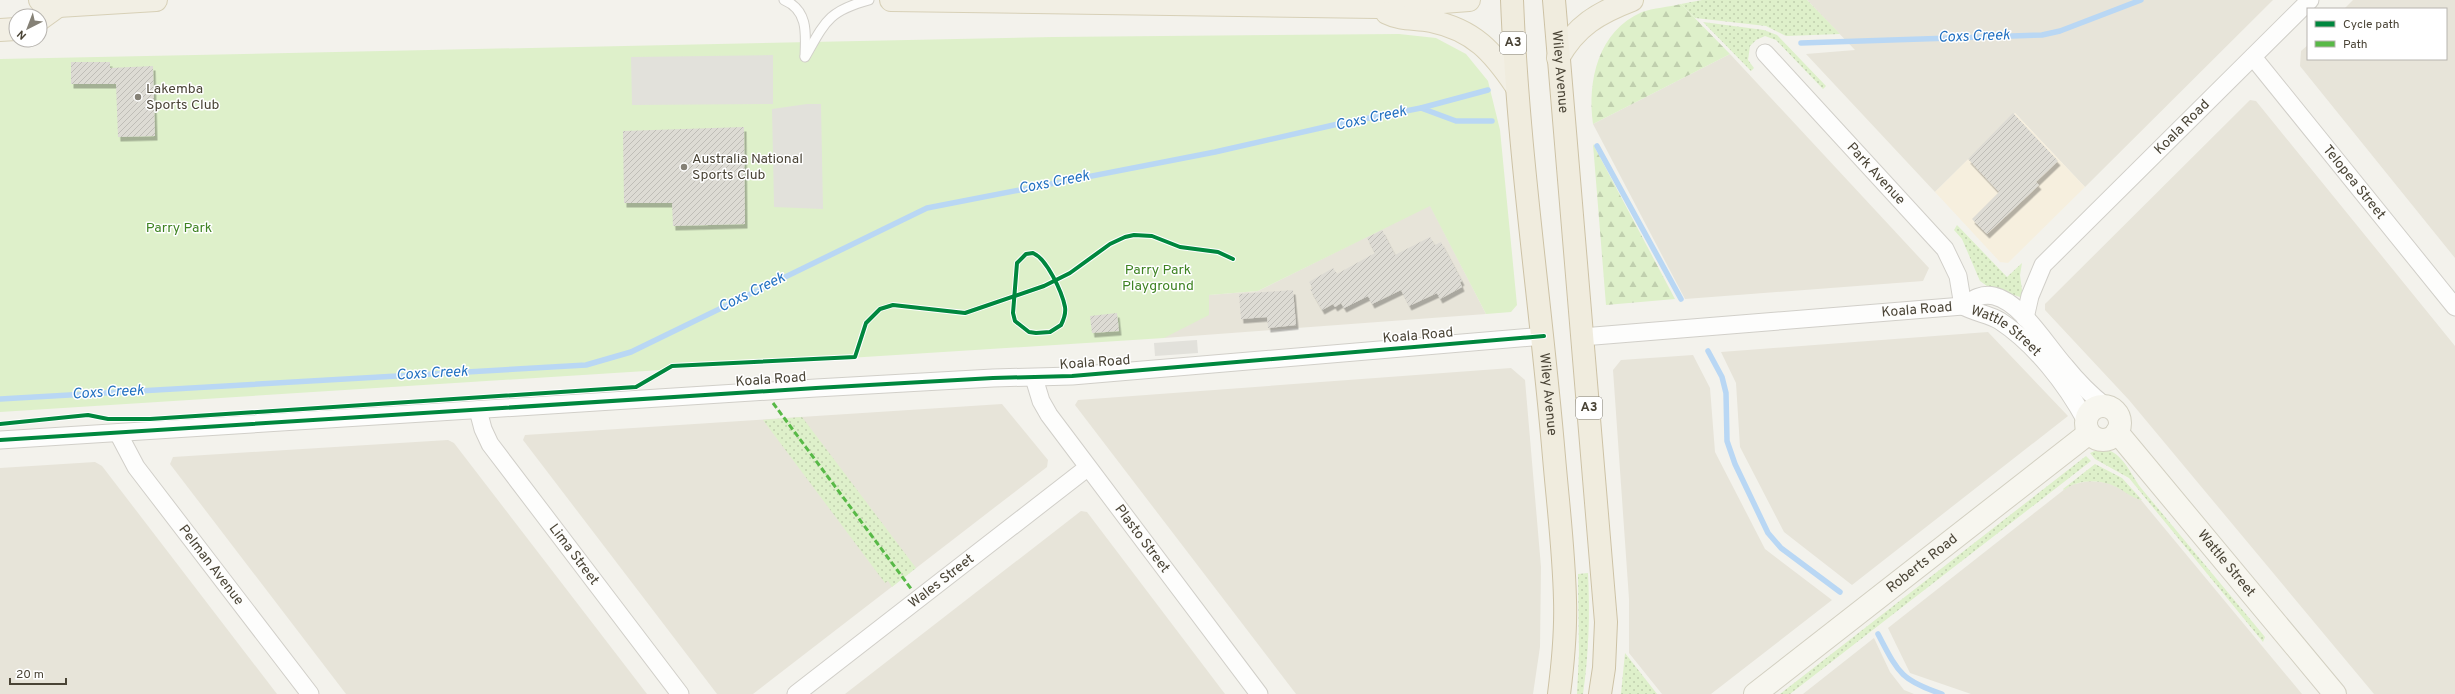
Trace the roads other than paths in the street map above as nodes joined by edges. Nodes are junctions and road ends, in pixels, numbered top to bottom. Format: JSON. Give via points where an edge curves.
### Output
{"nodes":[{"id":1,"x":156,"y":0,"type":"edge"},
{"id":2,"x":784,"y":0,"type":"edge"},
{"id":3,"x":869,"y":0,"type":"edge"},
{"id":4,"x":891,"y":0,"type":"edge"},
{"id":5,"x":895,"y":0,"type":"edge"},
{"id":6,"x":1468,"y":0,"type":"edge"},
{"id":7,"x":1512,"y":0,"type":"edge"},
{"id":8,"x":1554,"y":0,"type":"edge"},
{"id":9,"x":1632,"y":0,"type":"edge"},
{"id":10,"x":2310,"y":0,"type":"edge"},
{"id":11,"x":52,"y":2,"type":"edge"},
{"id":12,"x":1377,"y":7,"type":"junction"},
{"id":13,"x":1765,"y":53,"type":"dead end"},
{"id":14,"x":2253,"y":57,"type":"junction"},
{"id":15,"x":1558,"y":58,"type":"junction"},
{"id":16,"x":1516,"y":86,"type":"junction"},
{"id":17,"x":1963,"y":306,"type":"junction"},
{"id":18,"x":2455,"y":307,"type":"edge"},
{"id":19,"x":2025,"y":318,"type":"junction"},
{"id":20,"x":1544,"y":336,"type":"junction"},
{"id":21,"x":1582,"y":337,"type":"junction"},
{"id":22,"x":1034,"y":378,"type":"junction"},
{"id":23,"x":2106,"y":407,"type":"junction"},
{"id":24,"x":478,"y":410,"type":"junction"},
{"id":25,"x":2088,"y":427,"type":"junction"},
{"id":26,"x":2117,"y":432,"type":"junction"},
{"id":27,"x":118,"y":433,"type":"junction"},
{"id":28,"x":0,"y":440,"type":"edge"},
{"id":29,"x":1087,"y":468,"type":"junction"},
{"id":30,"x":310,"y":694,"type":"edge"},
{"id":31,"x":680,"y":694,"type":"edge"},
{"id":32,"x":796,"y":694,"type":"edge"},
{"id":33,"x":1259,"y":694,"type":"edge"},
{"id":34,"x":1559,"y":694,"type":"edge"},
{"id":35,"x":1600,"y":694,"type":"edge"},
{"id":36,"x":1755,"y":694,"type":"edge"},
{"id":37,"x":2335,"y":694,"type":"edge"}],
"edges":[{"from":1,"to":11,"type":"main road"},
{"from":2,"to":3,"type":"lane","via":[[797,7],[802,15],[805,24],[806,57],[830,17],[845,7]]},
{"from":4,"to":5,"type":"main road"},
{"from":5,"to":12,"type":"main road"},
{"from":6,"to":12,"type":"main road"},
{"from":7,"to":16,"type":"highway","name":"Wiley Avenue","number":"A3"},
{"from":8,"to":15,"type":"highway","name":"Wiley Avenue","number":"A3"},
{"from":9,"to":15,"type":"main road","via":[[1584,24]]},
{"from":10,"to":14,"type":"street","name":"Koala Road"},
{"from":12,"to":16,"type":"main road","via":[[1398,18],[1430,21],[1467,33],[1492,52]]},
{"from":13,"to":17,"type":"street","name":"Park Avenue","via":[[1946,249],[1958,276]]},
{"from":14,"to":18,"type":"street","name":"Telopea Street"},
{"from":14,"to":19,"type":"street","name":"Koala Road","via":[[2043,265],[2030,296]]},
{"from":15,"to":21,"type":"highway","name":"Wiley Avenue","number":"A3"},
{"from":16,"to":20,"type":"highway","name":"Wiley Avenue","number":"A3","via":[[1533,256]]},
{"from":17,"to":19,"type":"street","name":"Koala Road","via":[[1976,297],[1993,296]]},
{"from":17,"to":21,"type":"street","name":"Koala Road"},
{"from":17,"to":25,"type":"street","name":"Wattle Street","via":[[1977,314],[1999,320],[2022,339],[2064,387]]},
{"from":19,"to":23,"type":"street","name":"Wattle Street","via":[[2066,367]]},
{"from":20,"to":22,"type":"street","name":"Koala Road"},
{"from":20,"to":34,"type":"highway","name":"Wiley Avenue","number":"A3","via":[[1565,600],[1564,655]]},
{"from":21,"to":35,"type":"highway","name":"Wiley Avenue","number":"A3","via":[[1606,622]]},
{"from":22,"to":24,"type":"street","name":"Koala Road","via":[[985,378]]},
{"from":22,"to":29,"type":"street","name":"Plasto Street","via":[[1041,401],[1049,415]]},
{"from":23,"to":25,"type":"main road","via":[[2095,408]]},
{"from":23,"to":26,"type":"main road","via":[[2118,417]]},
{"from":24,"to":27,"type":"street","name":"Koala Road"},
{"from":24,"to":31,"type":"street","name":"Lima Street","via":[[490,444]]},
{"from":25,"to":26,"type":"main road","via":[[2093,437],[2103,440],[2109,439]]},
{"from":25,"to":36,"type":"main road","name":"Roberts Road"},
{"from":26,"to":37,"type":"main road","name":"Wattle Street"},
{"from":27,"to":28,"type":"street","name":"Koala Road"},
{"from":27,"to":30,"type":"street","name":"Pelman Avenue","via":[[136,467]]},
{"from":29,"to":32,"type":"street","name":"Wales Street"},
{"from":29,"to":33,"type":"street","name":"Plasto Street"}]}
